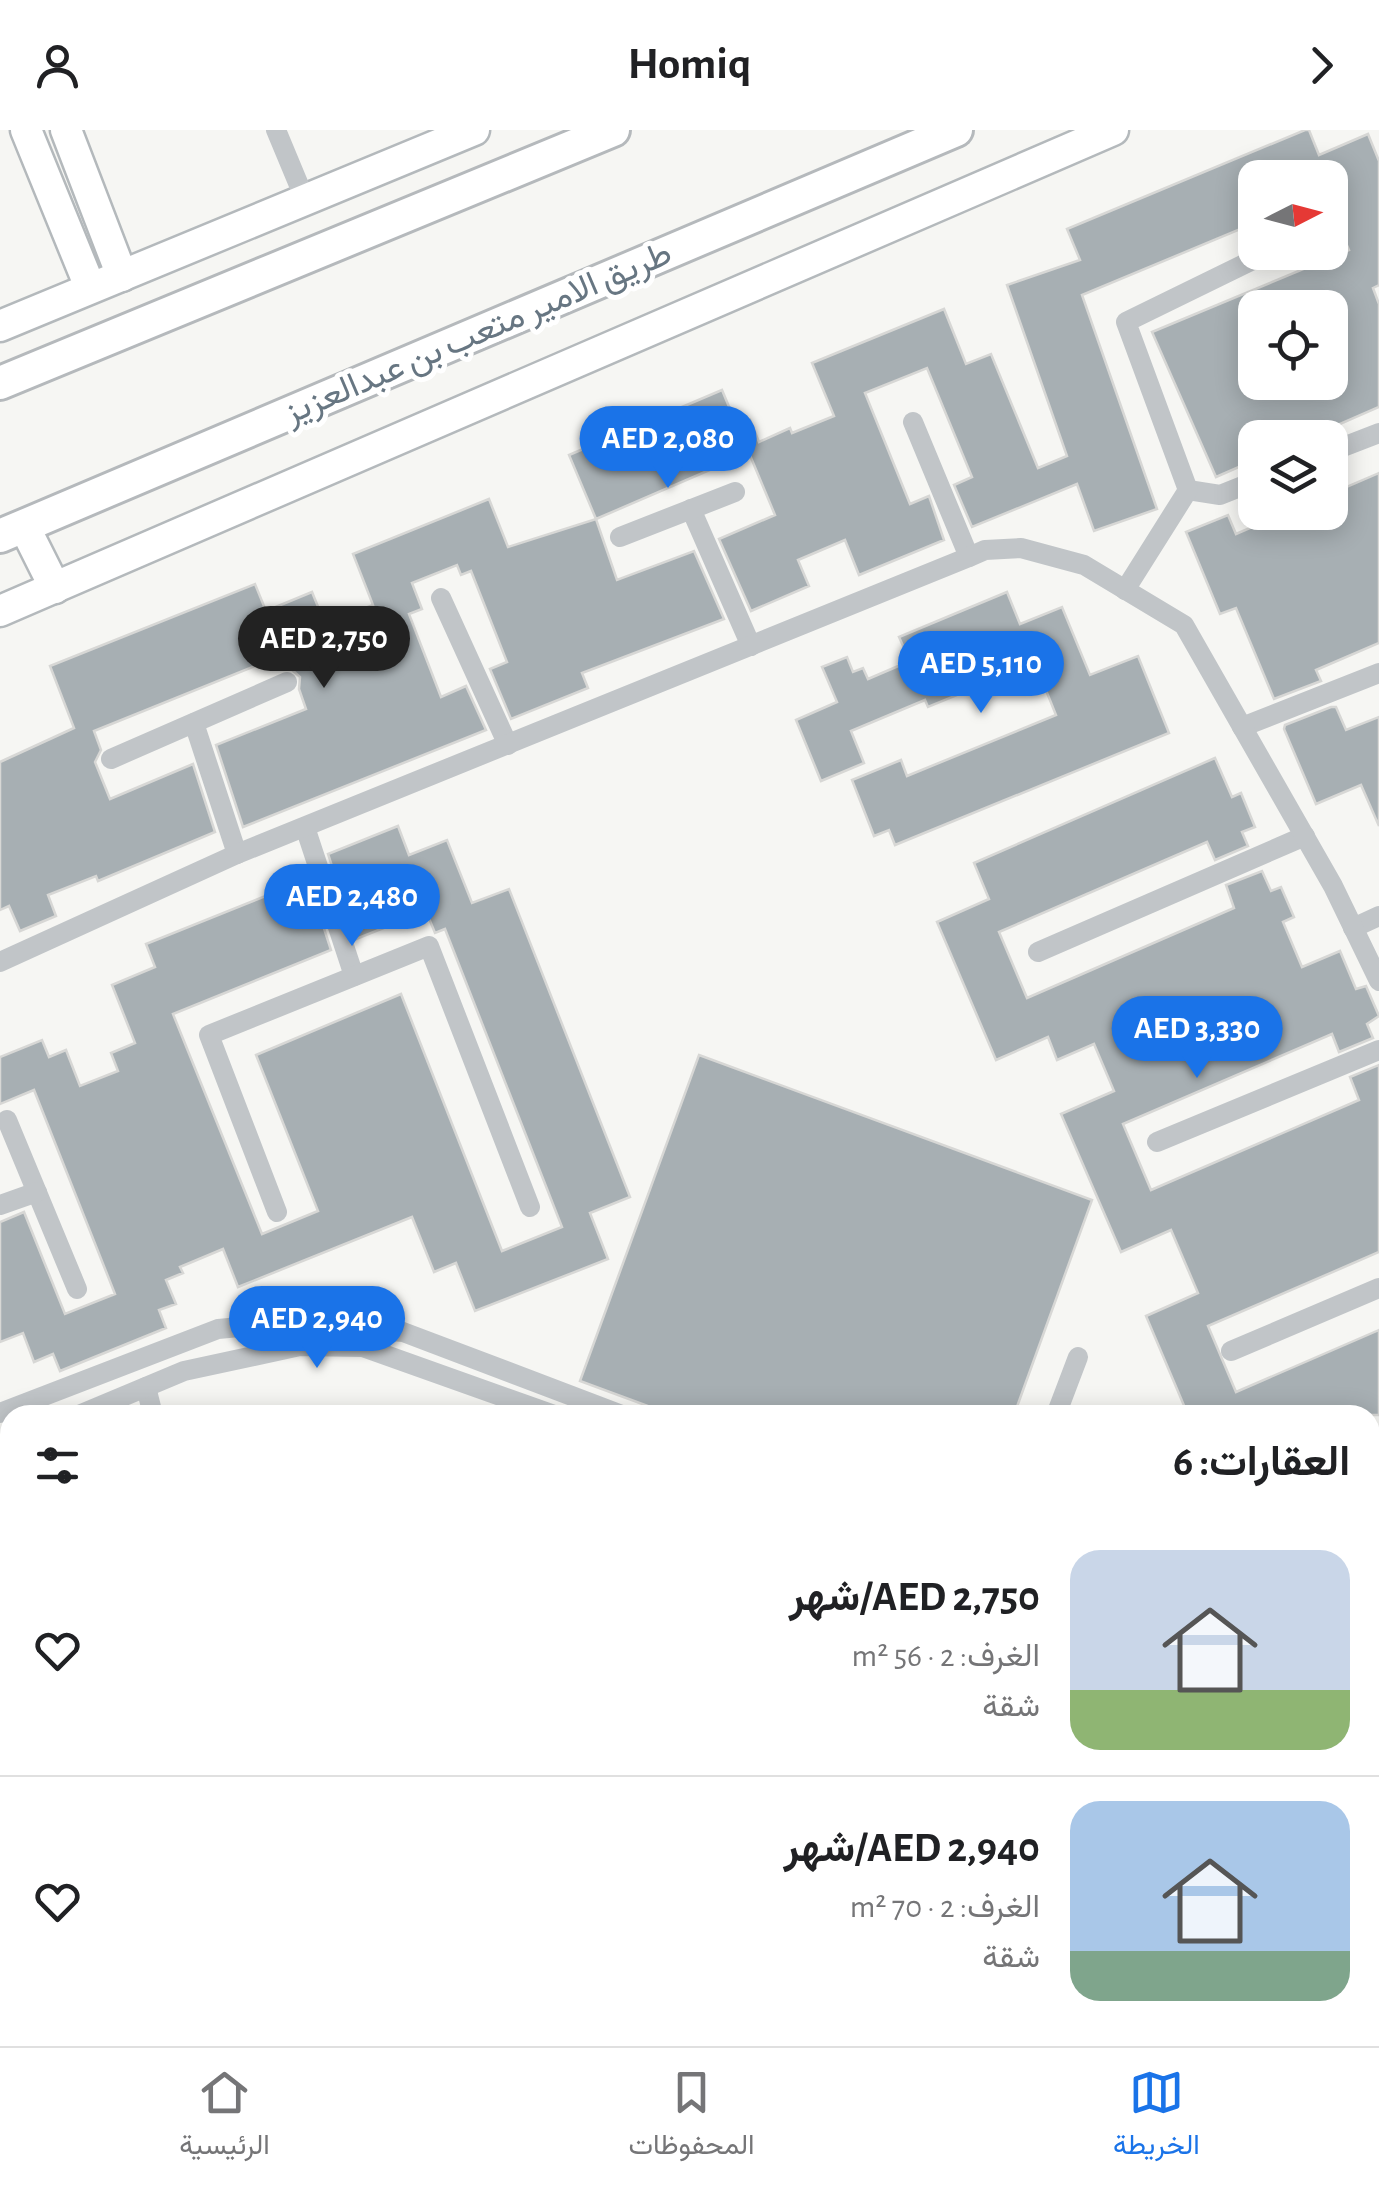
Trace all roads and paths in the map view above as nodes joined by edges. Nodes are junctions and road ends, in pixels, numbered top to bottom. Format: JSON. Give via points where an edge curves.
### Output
{"nodes":[{"id":1,"x":26,"y":130,"type":"edge"},
{"id":2,"x":66,"y":130,"type":"edge"},
{"id":3,"x":276,"y":130,"type":"edge"},
{"id":4,"x":474,"y":130,"type":"edge"},
{"id":5,"x":613,"y":130,"type":"edge"},
{"id":6,"x":956,"y":130,"type":"edge"},
{"id":7,"x":1113,"y":130,"type":"edge"},
{"id":8,"x":306,"y":202,"type":"junction"},
{"id":9,"x":1238,"y":267,"type":"edge"},
{"id":10,"x":122,"y":276,"type":"junction"},
{"id":11,"x":90,"y":287,"type":"junction"},
{"id":12,"x":0,"y":326,"type":"edge"},
{"id":13,"x":0,"y":383,"type":"edge"},
{"id":14,"x":913,"y":422,"type":"dead end"},
{"id":15,"x":1379,"y":433,"type":"edge"},
{"id":16,"x":1348,"y":445,"type":"edge"},
{"id":17,"x":1238,"y":488,"type":"edge"},
{"id":18,"x":1188,"y":490,"type":"junction"},
{"id":19,"x":736,"y":492,"type":"dead end"},
{"id":20,"x":691,"y":509,"type":"junction"},
{"id":21,"x":12,"y":531,"type":"edge"},
{"id":22,"x":620,"y":537,"type":"dead end"},
{"id":23,"x":969,"y":557,"type":"junction"},
{"id":24,"x":55,"y":588,"type":"junction"},
{"id":25,"x":1125,"y":590,"type":"junction"},
{"id":26,"x":441,"y":598,"type":"dead end"},
{"id":27,"x":0,"y":611,"type":"edge"},
{"id":28,"x":751,"y":646,"type":"junction"},
{"id":29,"x":1379,"y":673,"type":"edge"},
{"id":30,"x":287,"y":682,"type":"dead end"},
{"id":31,"x":194,"y":723,"type":"junction"},
{"id":32,"x":1242,"y":727,"type":"junction"},
{"id":33,"x":508,"y":744,"type":"junction"},
{"id":34,"x":111,"y":759,"type":"dead end"},
{"id":35,"x":305,"y":827,"type":"junction"},
{"id":36,"x":1305,"y":836,"type":"junction"},
{"id":37,"x":238,"y":854,"type":"junction"},
{"id":38,"x":1379,"y":916,"type":"edge"},
{"id":39,"x":1353,"y":928,"type":"junction"},
{"id":40,"x":1038,"y":952,"type":"dead end"},
{"id":41,"x":0,"y":962,"type":"edge"},
{"id":42,"x":354,"y":976,"type":"junction"},
{"id":43,"x":1379,"y":981,"type":"edge"},
{"id":44,"x":1379,"y":1050,"type":"edge"},
{"id":45,"x":7,"y":1120,"type":"dead end"},
{"id":46,"x":1157,"y":1142,"type":"dead end"},
{"id":47,"x":37,"y":1192,"type":"junction"},
{"id":48,"x":0,"y":1205,"type":"edge"},
{"id":49,"x":530,"y":1207,"type":"dead end"},
{"id":50,"x":277,"y":1212,"type":"dead end"},
{"id":51,"x":1379,"y":1288,"type":"edge"},
{"id":52,"x":77,"y":1290,"type":"dead end"},
{"id":53,"x":1230,"y":1351,"type":"dead end"},
{"id":54,"x":1078,"y":1357,"type":"dead end"},
{"id":55,"x":146,"y":1387,"type":"junction"},
{"id":56,"x":21,"y":1405,"type":"edge"},
{"id":57,"x":102,"y":1405,"type":"edge"},
{"id":58,"x":150,"y":1405,"type":"edge"},
{"id":59,"x":526,"y":1405,"type":"edge"},
{"id":60,"x":596,"y":1405,"type":"edge"},
{"id":61,"x":1060,"y":1405,"type":"edge"}],
"edges":[{"from":1,"to":11,"type":"street"},
{"from":2,"to":10,"type":"street"},
{"from":3,"to":8,"type":"street"},
{"from":4,"to":8,"type":"street"},
{"from":5,"to":13,"type":"main road"},
{"from":6,"to":21,"type":"main road","name":"طريق الامير متعب بن عبدالعزيز"},
{"from":7,"to":24,"type":"street"},
{"from":8,"to":10,"type":"street"},
{"from":9,"to":18,"type":"street","via":[[1126,322]]},
{"from":10,"to":11,"type":"street"},
{"from":11,"to":12,"type":"street"},
{"from":14,"to":23,"type":"street"},
{"from":15,"to":16,"type":"street"},
{"from":17,"to":18,"type":"street","via":[[1220,495]]},
{"from":18,"to":25,"type":"street"},
{"from":19,"to":20,"type":"street"},
{"from":20,"to":22,"type":"street"},
{"from":20,"to":28,"type":"street"},
{"from":21,"to":24,"type":"street"},
{"from":23,"to":25,"type":"street","via":[[1021,548],[1084,565]]},
{"from":23,"to":28,"type":"street"},
{"from":24,"to":27,"type":"street"},
{"from":25,"to":32,"type":"street","via":[[1184,625]]},
{"from":26,"to":33,"type":"street"},
{"from":28,"to":33,"type":"street"},
{"from":29,"to":32,"type":"street"},
{"from":30,"to":31,"type":"street"},
{"from":31,"to":34,"type":"street"},
{"from":31,"to":37,"type":"street"},
{"from":32,"to":36,"type":"street"},
{"from":33,"to":35,"type":"street"},
{"from":35,"to":37,"type":"street"},
{"from":35,"to":42,"type":"street"},
{"from":36,"to":39,"type":"street"},
{"from":36,"to":40,"type":"street"},
{"from":37,"to":41,"type":"street"},
{"from":38,"to":39,"type":"street"},
{"from":39,"to":43,"type":"street"},
{"from":42,"to":49,"type":"street","via":[[430,946]]},
{"from":42,"to":50,"type":"street","via":[[209,1035]]},
{"from":44,"to":46,"type":"street"},
{"from":45,"to":47,"type":"street"},
{"from":47,"to":48,"type":"street"},
{"from":47,"to":52,"type":"street"},
{"from":51,"to":53,"type":"street"},
{"from":54,"to":61,"type":"street"},
{"from":55,"to":57,"type":"street"},
{"from":55,"to":58,"type":"street"},
{"from":55,"to":59,"type":"street","via":[[184,1371],[300,1346],[363,1347]]},
{"from":56,"to":60,"type":"street","via":[[218,1329],[294,1322],[403,1332]]}]}
